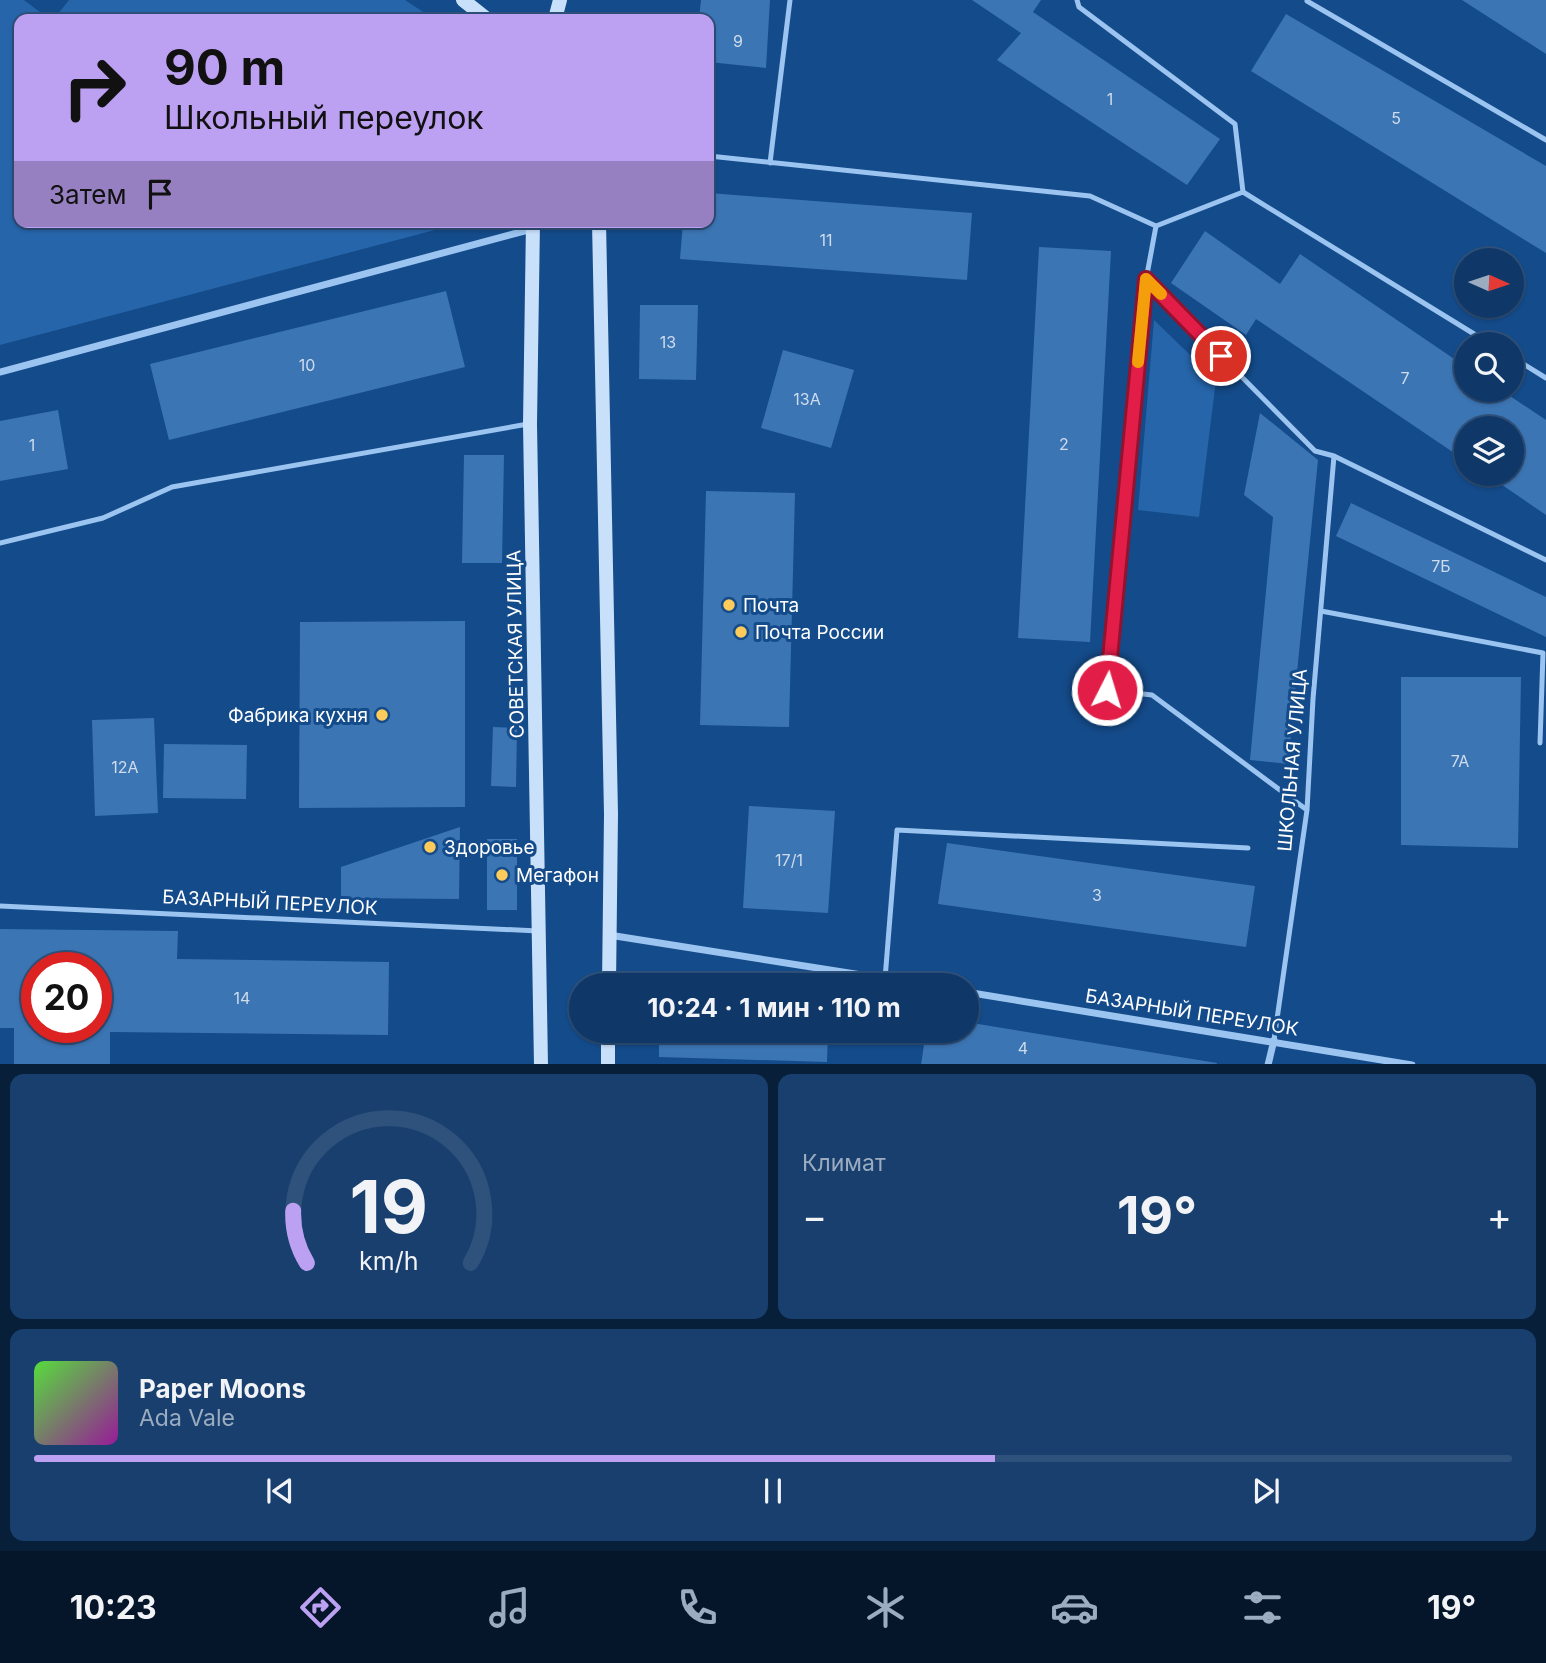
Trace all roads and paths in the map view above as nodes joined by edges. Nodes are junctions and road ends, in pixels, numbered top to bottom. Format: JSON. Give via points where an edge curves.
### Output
{"nodes":[{"id":1,"x":463,"y":0,"type":"edge"},
{"id":2,"x":790,"y":0,"type":"edge"},
{"id":3,"x":1077,"y":0,"type":"edge"},
{"id":4,"x":1307,"y":1,"type":"edge"},
{"id":5,"x":481,"y":14,"type":"edge"},
{"id":6,"x":1546,"y":140,"type":"edge"},
{"id":7,"x":714,"y":157,"type":"edge"},
{"id":8,"x":770,"y":163,"type":"junction"},
{"id":9,"x":1243,"y":192,"type":"junction"},
{"id":10,"x":1156,"y":226,"type":"junction"},
{"id":11,"x":522,"y":228,"type":"edge"},
{"id":12,"x":533,"y":228,"type":"edge"},
{"id":13,"x":599,"y":228,"type":"edge"},
{"id":14,"x":1146,"y":279,"type":"junction"},
{"id":15,"x":1471,"y":332,"type":"edge"},
{"id":16,"x":1524,"y":364,"type":"edge"},
{"id":17,"x":0,"y":372,"type":"edge"},
{"id":18,"x":1546,"y":378,"type":"edge"},
{"id":19,"x":530,"y":424,"type":"junction"},
{"id":20,"x":1334,"y":456,"type":"junction"},
{"id":21,"x":0,"y":543,"type":"edge"},
{"id":22,"x":1546,"y":560,"type":"edge"},
{"id":23,"x":1321,"y":611,"type":"junction"},
{"id":24,"x":1544,"y":653,"type":"edge"},
{"id":25,"x":1540,"y":743,"type":"dead end"},
{"id":26,"x":1307,"y":810,"type":"junction"},
{"id":27,"x":1248,"y":848,"type":"dead end"},
{"id":28,"x":0,"y":905,"type":"edge"},
{"id":29,"x":538,"y":931,"type":"junction"},
{"id":30,"x":609,"y":935,"type":"junction"},
{"id":31,"x":609,"y":973,"type":"edge"},
{"id":32,"x":847,"y":973,"type":"edge"},
{"id":33,"x":885,"y":973,"type":"edge"},
{"id":34,"x":979,"y":994,"type":"edge"},
{"id":35,"x":1274,"y":1040,"type":"junction"},
{"id":36,"x":608,"y":1043,"type":"edge"},
{"id":37,"x":541,"y":1064,"type":"edge"},
{"id":38,"x":608,"y":1064,"type":"edge"},
{"id":39,"x":1268,"y":1064,"type":"edge"},
{"id":40,"x":1406,"y":1064,"type":"edge"}],
"edges":[{"from":1,"to":5,"type":"main road"},
{"from":2,"to":8,"type":"lane"},
{"from":3,"to":9,"type":"lane","via":[[1079,7],[1235,124]]},
{"from":4,"to":6,"type":"lane"},
{"from":7,"to":8,"type":"lane"},
{"from":8,"to":10,"type":"lane","via":[[1090,196]]},
{"from":9,"to":10,"type":"lane"},
{"from":9,"to":15,"type":"lane"},
{"from":10,"to":14,"type":"lane"},
{"from":11,"to":17,"type":"street"},
{"from":12,"to":19,"type":"main road","name":"СОВЕТСКАЯ УЛИЦА"},
{"from":13,"to":30,"type":"main road","via":[[611,814]]},
{"from":14,"to":20,"type":"lane","via":[[1315,451]]},
{"from":14,"to":26,"type":"lane","via":[[1107,690],[1152,695]]},
{"from":16,"to":18,"type":"lane"},
{"from":19,"to":21,"type":"lane","via":[[172,487],[103,518]]},
{"from":19,"to":29,"type":"main road","name":"СОВЕТСКАЯ УЛИЦА"},
{"from":20,"to":22,"type":"lane"},
{"from":20,"to":23,"type":"lane","name":"ШКОЛЬНАЯ УЛИЦА"},
{"from":23,"to":24,"type":"lane"},
{"from":23,"to":26,"type":"lane","name":"ШКОЛЬНАЯ УЛИЦА"},
{"from":24,"to":25,"type":"lane"},
{"from":26,"to":35,"type":"lane","name":"ШКОЛЬНАЯ УЛИЦА"},
{"from":27,"to":33,"type":"lane","via":[[897,831]]},
{"from":28,"to":29,"type":"lane","name":"БАЗАРНЫЙ ПЕРЕУЛОК"},
{"from":29,"to":37,"type":"main road","name":"СОВЕТСКАЯ УЛИЦА"},
{"from":30,"to":31,"type":"main road"},
{"from":30,"to":32,"type":"street"},
{"from":34,"to":35,"type":"street","name":"БАЗАРНЫЙ ПЕРЕУЛОК"},
{"from":35,"to":39,"type":"street","name":"ШКОЛЬНАЯ УЛИЦА"},
{"from":35,"to":40,"type":"street","name":"БАЗАРНЫЙ ПЕРЕУЛОК"},
{"from":36,"to":38,"type":"main road"}]}
